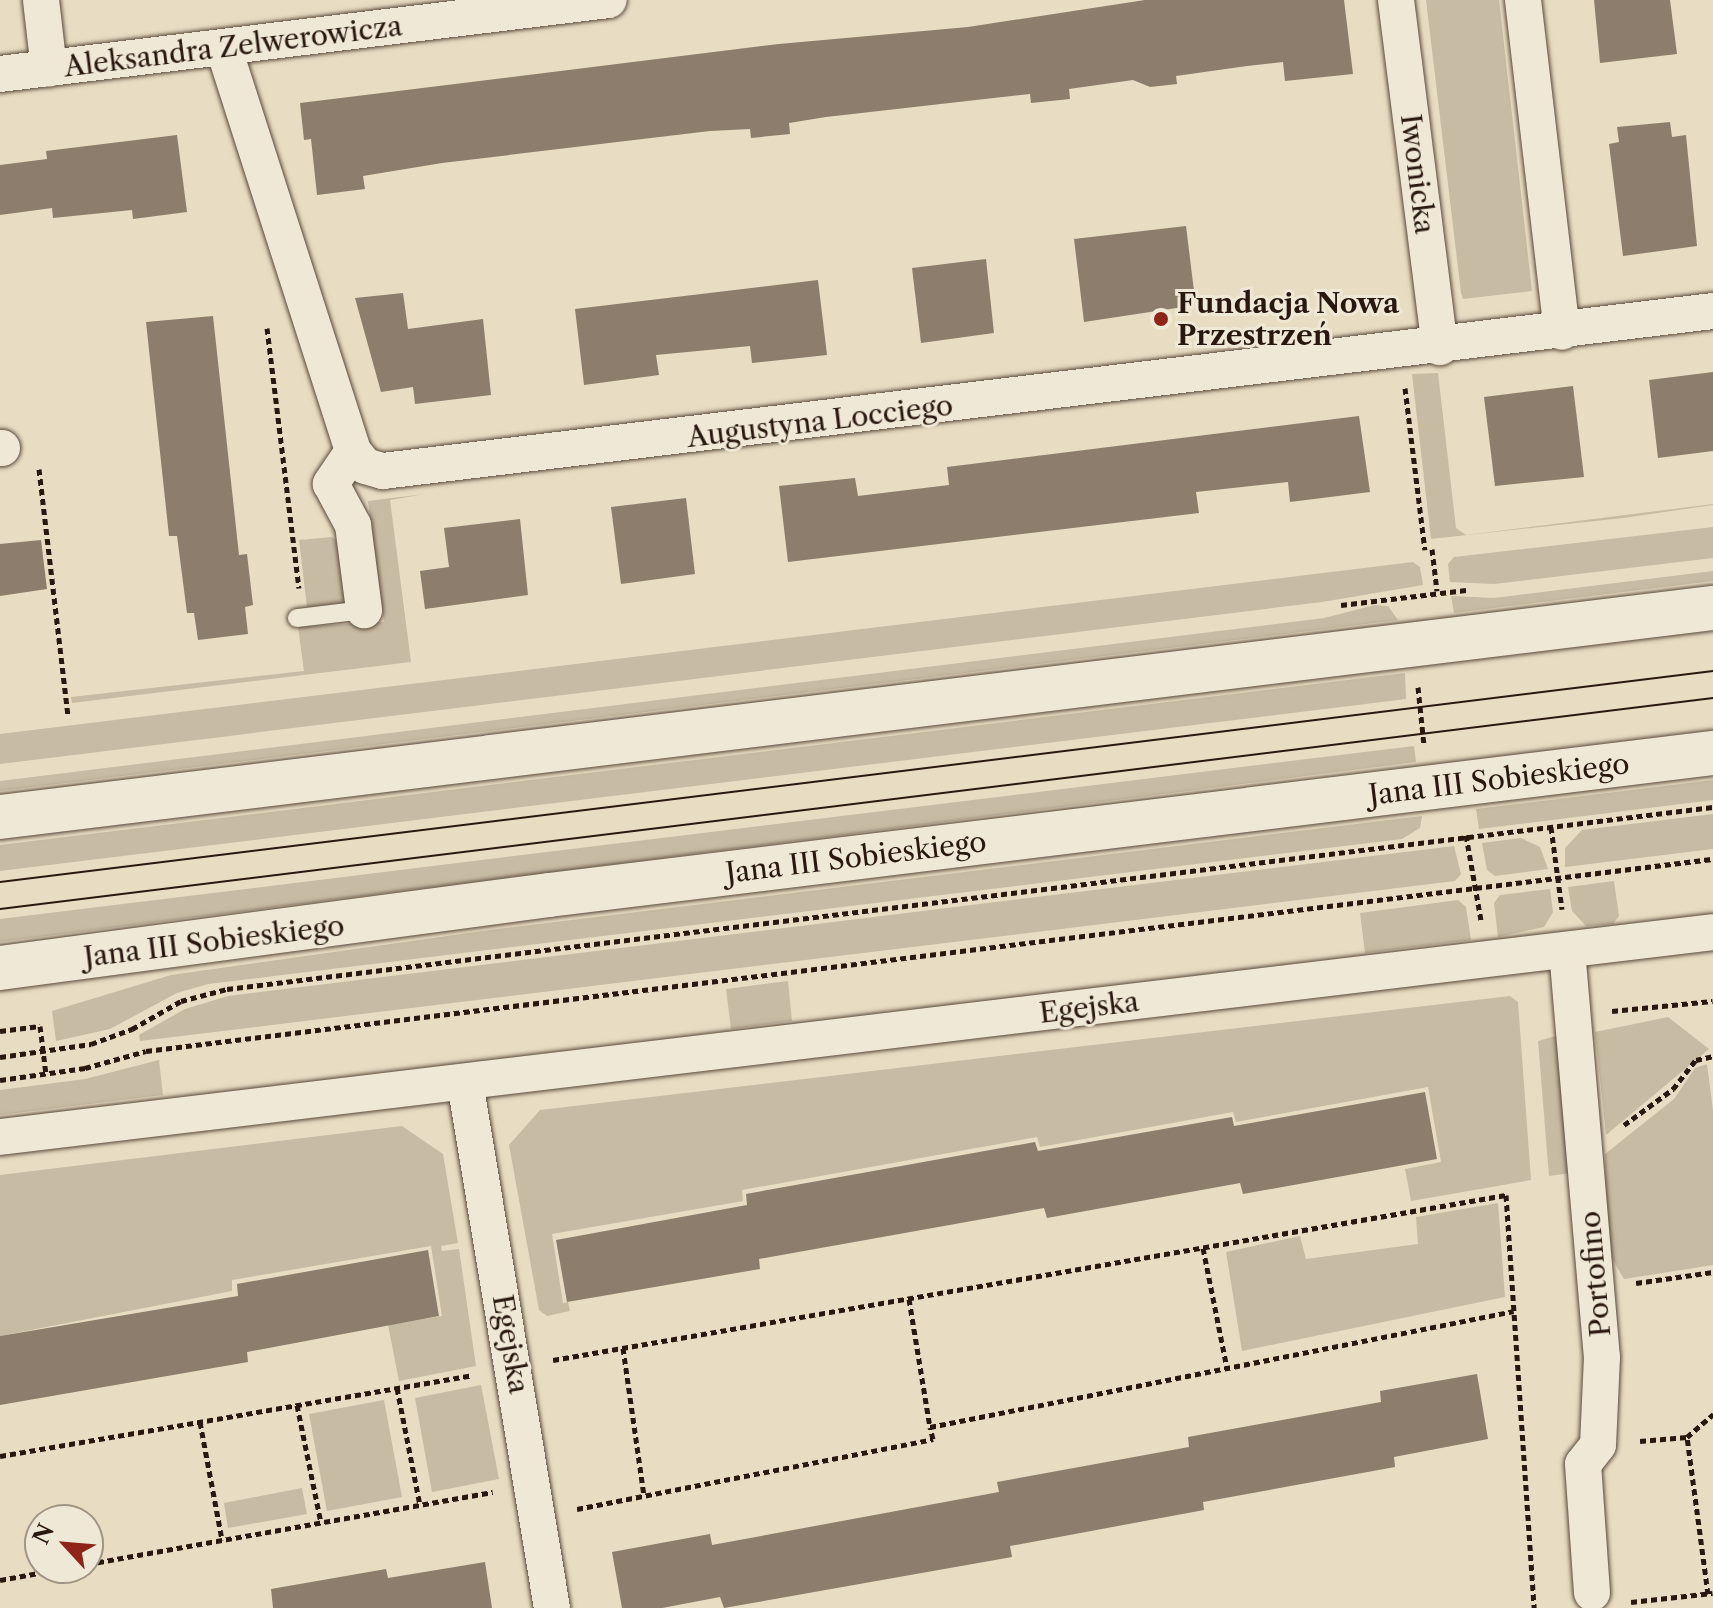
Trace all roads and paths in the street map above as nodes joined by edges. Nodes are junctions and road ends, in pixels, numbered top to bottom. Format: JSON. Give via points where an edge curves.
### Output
{"nodes":[{"id":1,"x":41,"y":0,"type":"edge"},
{"id":2,"x":609,"y":0,"type":"edge"},
{"id":3,"x":1396,"y":0,"type":"edge"},
{"id":4,"x":1523,"y":0,"type":"edge"},
{"id":5,"x":507,"y":6,"type":"edge"},
{"id":6,"x":224,"y":49,"type":"junction"},
{"id":7,"x":49,"y":69,"type":"junction"},
{"id":8,"x":0,"y":74,"type":"edge"},
{"id":9,"x":294,"y":269,"type":"junction"},
{"id":10,"x":1713,"y":311,"type":"edge"},
{"id":11,"x":1562,"y":332,"type":"junction"},
{"id":12,"x":1440,"y":347,"type":"junction"},
{"id":13,"x":1404,"y":383,"type":"dead end"},
{"id":14,"x":1,"y":448,"type":"edge"},
{"id":15,"x":353,"y":451,"type":"junction"},
{"id":16,"x":1439,"y":605,"type":"dead end"},
{"id":17,"x":1713,"y":608,"type":"edge"},
{"id":18,"x":364,"y":610,"type":"joint"},
{"id":19,"x":299,"y":618,"type":"joint"},
{"id":20,"x":1419,"y":695,"type":"dead end"},
{"id":21,"x":68,"y":715,"type":"dead end"},
{"id":22,"x":1424,"y":747,"type":"dead end"},
{"id":23,"x":1713,"y":753,"type":"edge"},
{"id":24,"x":1713,"y":807,"type":"edge"},
{"id":25,"x":0,"y":817,"type":"edge"},
{"id":26,"x":1465,"y":827,"type":"dead end"},
{"id":27,"x":1551,"y":827,"type":"junction"},
{"id":28,"x":1467,"y":837,"type":"junction"},
{"id":29,"x":1713,"y":859,"type":"edge"},
{"id":30,"x":1558,"y":878,"type":"junction"},
{"id":31,"x":1477,"y":888,"type":"junction"},
{"id":32,"x":1713,"y":932,"type":"edge"},
{"id":33,"x":1567,"y":950,"type":"junction"},
{"id":34,"x":1487,"y":960,"type":"junction"},
{"id":35,"x":0,"y":968,"type":"edge"},
{"id":36,"x":1712,"y":1001,"type":"edge"},
{"id":37,"x":1713,"y":1011,"type":"edge"},
{"id":38,"x":1575,"y":1015,"type":"junction"},
{"id":39,"x":0,"y":1031,"type":"edge"},
{"id":40,"x":44,"y":1052,"type":"junction"},
{"id":41,"x":1713,"y":1056,"type":"edge"},
{"id":42,"x":0,"y":1057,"type":"edge"},
{"id":43,"x":46,"y":1074,"type":"junction"},
{"id":44,"x":0,"y":1080,"type":"edge"},
{"id":45,"x":465,"y":1082,"type":"junction"},
{"id":46,"x":0,"y":1137,"type":"edge"},
{"id":47,"x":1585,"y":1152,"type":"junction"},
{"id":48,"x":1203,"y":1248,"type":"junction"},
{"id":49,"x":1713,"y":1272,"type":"edge"},
{"id":50,"x":1595,"y":1289,"type":"junction"},
{"id":51,"x":909,"y":1299,"type":"junction"},
{"id":52,"x":1514,"y":1311,"type":"junction"},
{"id":53,"x":623,"y":1348,"type":"junction"},
{"id":54,"x":558,"y":1359,"type":"dead end"},
{"id":55,"x":1227,"y":1368,"type":"junction"},
{"id":56,"x":489,"y":1372,"type":"dead end"},
{"id":57,"x":397,"y":1388,"type":"junction"},
{"id":58,"x":297,"y":1405,"type":"junction"},
{"id":59,"x":1713,"y":1414,"type":"edge"},
{"id":60,"x":200,"y":1422,"type":"junction"},
{"id":61,"x":930,"y":1427,"type":"junction"},
{"id":62,"x":0,"y":1456,"type":"edge"},
{"id":63,"x":644,"y":1495,"type":"junction"},
{"id":64,"x":536,"y":1500,"type":"junction"},
{"id":65,"x":420,"y":1505,"type":"junction"},
{"id":66,"x":321,"y":1523,"type":"junction"},
{"id":67,"x":222,"y":1540,"type":"junction"},
{"id":68,"x":104,"y":1561,"type":"edge"},
{"id":69,"x":24,"y":1576,"type":"edge"},
{"id":70,"x":0,"y":1580,"type":"edge"},
{"id":71,"x":1710,"y":1593,"type":"edge"},
{"id":72,"x":1607,"y":1598,"type":"joint"},
{"id":73,"x":552,"y":1608,"type":"edge"},
{"id":74,"x":1534,"y":1608,"type":"edge"}],
"edges":[{"from":1,"to":7,"type":"street"},
{"from":2,"to":5,"type":"street","name":"Aleksandra Zelwerowicza"},
{"from":3,"to":12,"type":"street","name":"Iwonicka"},
{"from":4,"to":11,"type":"street"},
{"from":5,"to":6,"type":"street","name":"Aleksandra Zelwerowicza"},
{"from":6,"to":7,"type":"street","name":"Aleksandra Zelwerowicza"},
{"from":6,"to":9,"type":"street"},
{"from":7,"to":8,"type":"street","name":"Aleksandra Zelwerowicza"},
{"from":9,"to":15,"type":"street"},
{"from":9,"to":19,"type":"path","via":[[264,305]]},
{"from":10,"to":11,"type":"street","name":"Augustyna Locciego"},
{"from":11,"to":12,"type":"street","name":"Augustyna Locciego"},
{"from":12,"to":15,"type":"street","name":"Augustyna Locciego","via":[[410,469],[365,466]]},
{"from":13,"to":16,"type":"path"},
{"from":14,"to":21,"type":"path","via":[[36,445]]},
{"from":15,"to":18,"type":"street","via":[[331,484],[353,525]]},
{"from":17,"to":25,"type":"main road"},
{"from":18,"to":19,"type":"lane"},
{"from":20,"to":22,"type":"path"},
{"from":23,"to":35,"type":"main road","name":"Jana III Sobieskiego","via":[[549,895]]},
{"from":24,"to":27,"type":"path"},
{"from":26,"to":28,"type":"path"},
{"from":27,"to":28,"type":"path"},
{"from":27,"to":30,"type":"path"},
{"from":28,"to":31,"type":"path"},
{"from":28,"to":40,"type":"path","via":[[227,989],[181,1001],[119,1035]]},
{"from":29,"to":30,"type":"path"},
{"from":30,"to":31,"type":"path"},
{"from":30,"to":33,"type":"path"},
{"from":31,"to":34,"type":"path"},
{"from":31,"to":43,"type":"path","via":[[146,1051]]},
{"from":32,"to":33,"type":"street","name":"Egejska"},
{"from":33,"to":34,"type":"street","name":"Egejska"},
{"from":33,"to":38,"type":"street","name":"Portofino"},
{"from":34,"to":45,"type":"street","name":"Egejska"},
{"from":36,"to":37,"type":"path"},
{"from":36,"to":38,"type":"path"},
{"from":38,"to":47,"type":"street","name":"Portofino"},
{"from":39,"to":40,"type":"path","via":[[40,1026]]},
{"from":40,"to":42,"type":"path"},
{"from":40,"to":43,"type":"path"},
{"from":41,"to":47,"type":"path","via":[[1696,1060],[1673,1089]]},
{"from":43,"to":44,"type":"path"},
{"from":45,"to":46,"type":"street","name":"Egejska"},
{"from":45,"to":64,"type":"street","name":"Egejska"},
{"from":47,"to":50,"type":"street","name":"Portofino"},
{"from":48,"to":51,"type":"path"},
{"from":48,"to":52,"type":"path","via":[[1506,1195]]},
{"from":48,"to":55,"type":"path"},
{"from":49,"to":50,"type":"path"},
{"from":50,"to":72,"type":"street","name":"Portofino","via":[[1602,1357],[1598,1445],[1583,1464]]},
{"from":51,"to":53,"type":"path"},
{"from":51,"to":61,"type":"path"},
{"from":52,"to":55,"type":"path"},
{"from":52,"to":74,"type":"path"},
{"from":53,"to":54,"type":"path"},
{"from":53,"to":63,"type":"path"},
{"from":55,"to":61,"type":"path"},
{"from":56,"to":57,"type":"path"},
{"from":57,"to":58,"type":"path"},
{"from":57,"to":65,"type":"path"},
{"from":58,"to":60,"type":"path"},
{"from":58,"to":66,"type":"path"},
{"from":59,"to":71,"type":"path","via":[[1687,1437]]},
{"from":60,"to":62,"type":"path"},
{"from":60,"to":67,"type":"path"},
{"from":61,"to":63,"type":"path","via":[[933,1439]]},
{"from":63,"to":64,"type":"path"},
{"from":64,"to":65,"type":"path"},
{"from":64,"to":73,"type":"street","name":"Egejska"},
{"from":65,"to":66,"type":"path"},
{"from":66,"to":67,"type":"path"},
{"from":67,"to":68,"type":"path"},
{"from":69,"to":70,"type":"path"},
{"from":71,"to":72,"type":"path"}]}
